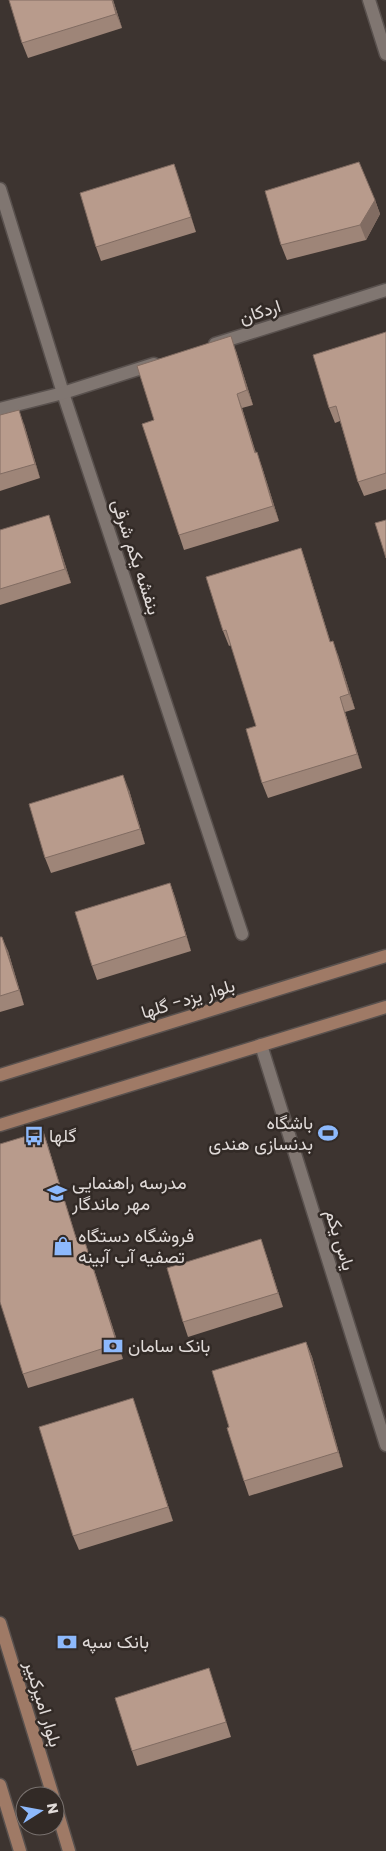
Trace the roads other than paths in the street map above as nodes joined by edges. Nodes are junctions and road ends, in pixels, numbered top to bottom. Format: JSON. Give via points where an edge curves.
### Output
{"nodes":[{"id":1,"x":369,"y":0,"type":"edge"},
{"id":2,"x":386,"y":54,"type":"edge"},
{"id":3,"x":0,"y":189,"type":"edge"},
{"id":4,"x":386,"y":290,"type":"edge"},
{"id":5,"x":206,"y":348,"type":"edge"},
{"id":6,"x":168,"y":360,"type":"edge"},
{"id":7,"x":63,"y":393,"type":"junction"},
{"id":8,"x":0,"y":409,"type":"edge"},
{"id":9,"x":242,"y":934,"type":"dead end"},
{"id":10,"x":386,"y":956,"type":"edge"},
{"id":11,"x":386,"y":1007,"type":"edge"},
{"id":12,"x":261,"y":1045,"type":"junction"},
{"id":13,"x":0,"y":1075,"type":"edge"},
{"id":14,"x":0,"y":1125,"type":"edge"},
{"id":15,"x":386,"y":1445,"type":"edge"},
{"id":16,"x":0,"y":1623,"type":"edge"},
{"id":17,"x":0,"y":1785,"type":"edge"},
{"id":18,"x":49,"y":1786,"type":"edge"},
{"id":19,"x":65,"y":1836,"type":"edge"},
{"id":20,"x":20,"y":1851,"type":"edge"},
{"id":21,"x":69,"y":1851,"type":"edge"}],
"edges":[{"from":1,"to":2,"type":"street"},
{"from":3,"to":7,"type":"street","name":"بنفشه یکم شرقی"},
{"from":4,"to":5,"type":"street","name":"اردکان"},
{"from":6,"to":7,"type":"street"},
{"from":7,"to":8,"type":"street"},
{"from":7,"to":9,"type":"street","name":"بنفشه یکم شرقی"},
{"from":10,"to":13,"type":"main road","name":"بلوار یزد- گلها"},
{"from":11,"to":12,"type":"main road"},
{"from":12,"to":14,"type":"main road"},
{"from":12,"to":15,"type":"street","name":"یاس یکم"},
{"from":16,"to":18,"type":"main road","name":"بلوار امیرکبیر"},
{"from":17,"to":20,"type":"main road"},
{"from":19,"to":21,"type":"main road"}]}
